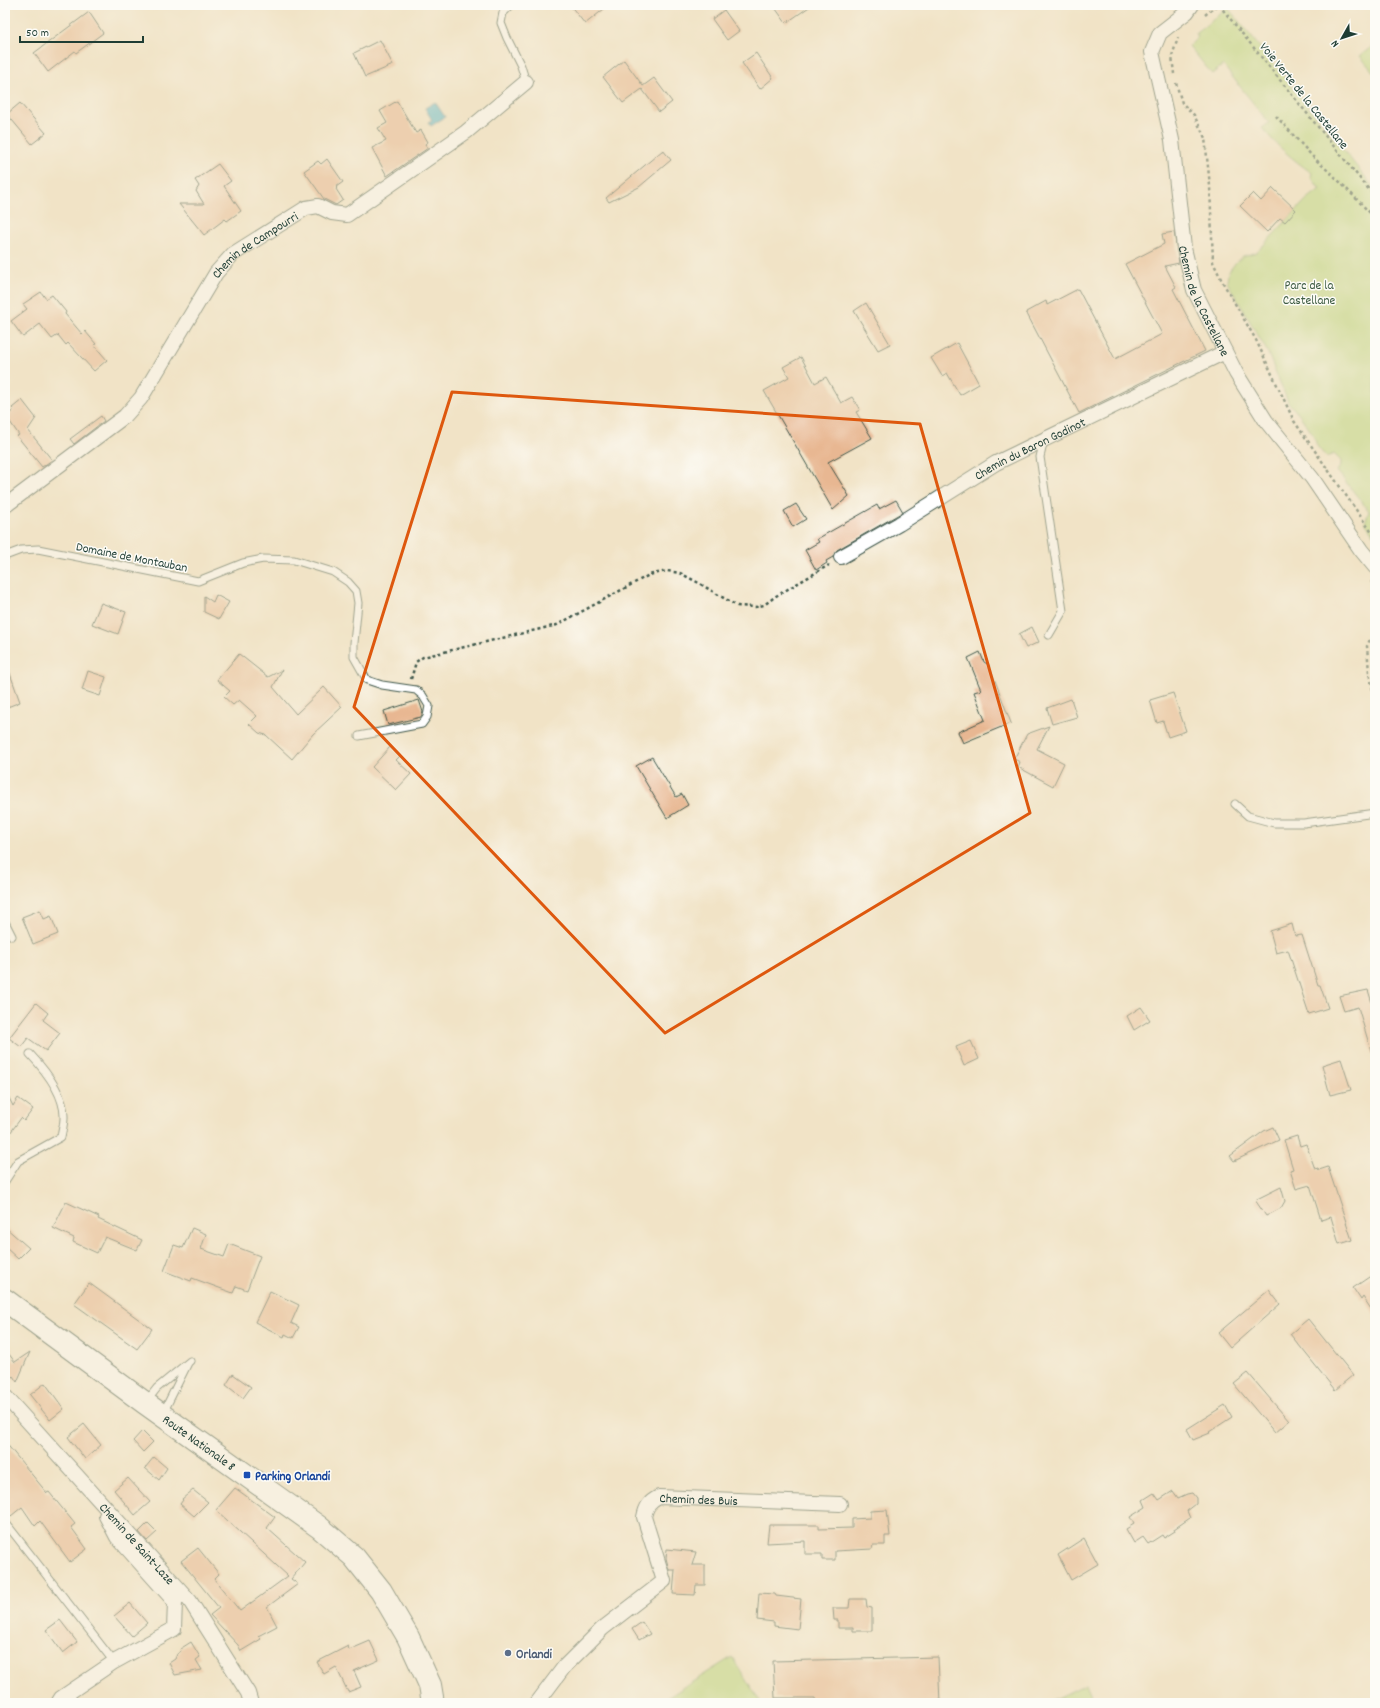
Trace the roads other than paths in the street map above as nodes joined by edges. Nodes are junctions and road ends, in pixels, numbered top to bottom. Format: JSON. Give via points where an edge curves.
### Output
{"nodes":[{"id":1,"x":511,"y":5,"type":"edge"},
{"id":2,"x":1192,"y":5,"type":"edge"},
{"id":3,"x":526,"y":82,"type":"joint"},
{"id":4,"x":1225,"y":352,"type":"junction"},
{"id":5,"x":1044,"y":440,"type":"junction"},
{"id":6,"x":5,"y":506,"type":"edge"},
{"id":7,"x":5,"y":556,"type":"edge"},
{"id":8,"x":841,"y":557,"type":"road end"},
{"id":9,"x":1375,"y":567,"type":"edge"},
{"id":10,"x":1049,"y":635,"type":"dead end"},
{"id":11,"x":359,"y":736,"type":"dead end"},
{"id":12,"x":1235,"y":804,"type":"dead end"},
{"id":13,"x":1375,"y":813,"type":"edge"},
{"id":14,"x":5,"y":922,"type":"edge"},
{"id":15,"x":12,"y":936,"type":"dead end"},
{"id":16,"x":30,"y":1054,"type":"dead end"},
{"id":17,"x":5,"y":1181,"type":"edge"},
{"id":18,"x":5,"y":1300,"type":"edge"},
{"id":19,"x":5,"y":1396,"type":"edge"},
{"id":20,"x":153,"y":1409,"type":"junction"},
{"id":21,"x":98,"y":1499,"type":"junction"},
{"id":22,"x":840,"y":1504,"type":"dead end"},
{"id":23,"x":5,"y":1522,"type":"edge"},
{"id":24,"x":114,"y":1662,"type":"junction"},
{"id":25,"x":58,"y":1703,"type":"edge"},
{"id":26,"x":251,"y":1703,"type":"edge"},
{"id":27,"x":433,"y":1703,"type":"edge"},
{"id":28,"x":537,"y":1703,"type":"edge"}],
"edges":[{"from":1,"to":3,"type":"lane","name":"Chemin de Campourri","via":[[503,13],[501,23]]},
{"from":2,"to":4,"type":"street","name":"Chemin de la Castellane","via":[[1160,33],[1152,52],[1172,140],[1184,248],[1194,290]]},
{"from":3,"to":6,"type":"street","name":"Chemin de Campourri","via":[[466,132],[347,215],[332,213],[318,206],[306,208],[233,254],[216,273],[141,398],[126,416]]},
{"from":4,"to":5,"type":"street","name":"Chemin du Baron Godinot"},
{"from":4,"to":9,"type":"street","name":"Chemin de la Castellane","via":[[1266,421],[1312,478]]},
{"from":5,"to":8,"type":"street","name":"Chemin du Baron Godinot","via":[[996,463]]},
{"from":5,"to":10,"type":"lane","via":[[1040,457],[1063,611]]},
{"from":7,"to":11,"type":"lane","name":"Domaine de Montauban","via":[[21,550],[38,549],[198,581],[243,562],[263,559],[294,560],[333,572],[348,582],[356,592],[358,603],[354,657],[367,680],[416,690],[429,706],[427,717],[422,724]]},
{"from":12,"to":13,"type":"lane","via":[[1248,816],[1274,823],[1304,824]]},
{"from":14,"to":15,"type":"lane"},
{"from":16,"to":17,"type":"lane","via":[[46,1072],[59,1096],[64,1117],[61,1137],[18,1161]]},
{"from":18,"to":20,"type":"main road","name":"Route Nationale 8"},
{"from":19,"to":21,"type":"street","name":"Chemin de Saint-Laze"},
{"from":20,"to":20,"type":"lane","via":[[172,1397],[190,1361],[157,1388]]},
{"from":20,"to":27,"type":"main road","name":"Route Nationale 8","via":[[319,1527],[354,1557],[381,1591],[408,1637],[430,1685]]},
{"from":21,"to":24,"type":"street","via":[[117,1537],[175,1602],[174,1629]]},
{"from":21,"to":26,"type":"street","name":"Chemin de Saint-Laze","via":[[190,1601],[248,1693]]},
{"from":22,"to":28,"type":"street","name":"Chemin des Buis","via":[[659,1497],[650,1501],[644,1517],[664,1581],[602,1629],[564,1667]]},
{"from":23,"to":24,"type":"lane"},
{"from":24,"to":25,"type":"street","via":[[61,1698]]}]}
